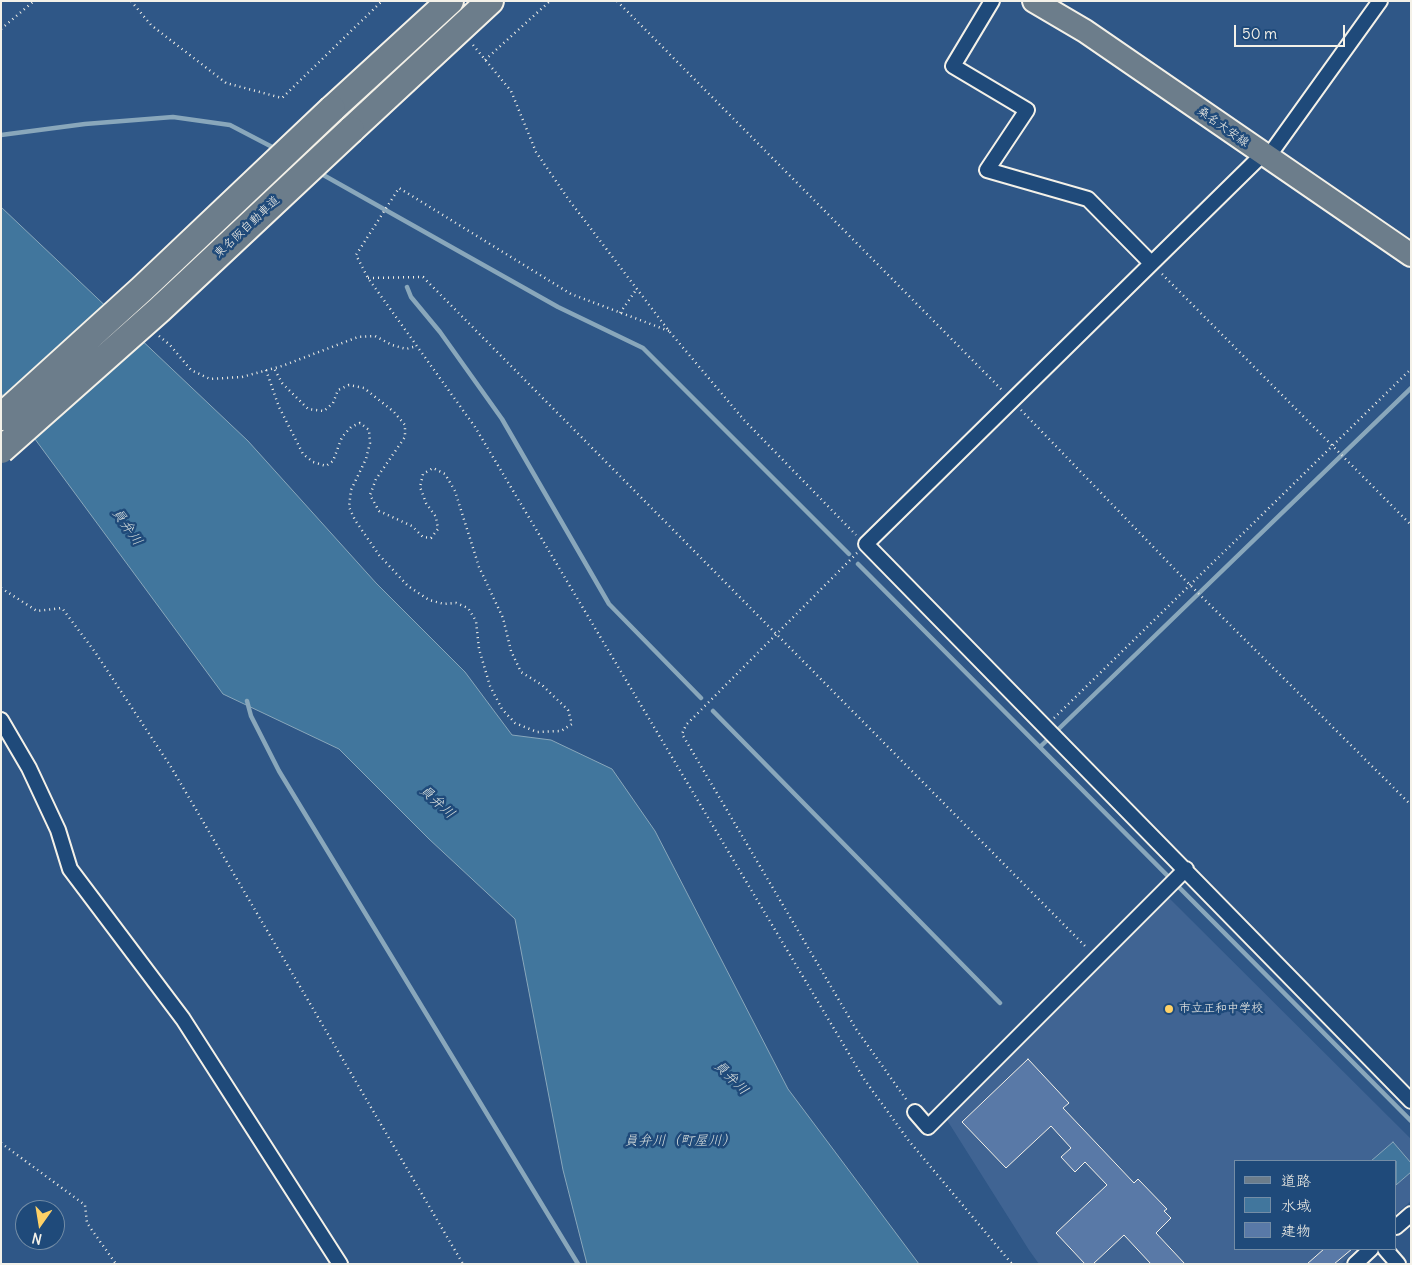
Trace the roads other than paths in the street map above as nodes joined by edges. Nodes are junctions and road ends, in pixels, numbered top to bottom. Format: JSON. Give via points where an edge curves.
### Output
{"nodes":[{"id":1,"x":450,"y":1,"type":"edge"},
{"id":2,"x":490,"y":1,"type":"edge"},
{"id":3,"x":992,"y":1,"type":"edge"},
{"id":4,"x":1034,"y":1,"type":"edge"},
{"id":5,"x":1380,"y":1,"type":"edge"},
{"id":6,"x":1265,"y":155,"type":"junction"},
{"id":7,"x":1411,"y":255,"type":"edge"},
{"id":8,"x":1150,"y":262,"type":"junction"},
{"id":9,"x":1,"y":417,"type":"edge"},
{"id":10,"x":1,"y":450,"type":"edge"},
{"id":11,"x":1,"y":720,"type":"edge"},
{"id":12,"x":1182,"y":873,"type":"junction"},
{"id":13,"x":1411,"y":1101,"type":"edge"},
{"id":14,"x":915,"y":1112,"type":"road end"},
{"id":15,"x":1411,"y":1214,"type":"edge"},
{"id":16,"x":1397,"y":1226,"type":"edge"},
{"id":17,"x":1371,"y":1250,"type":"edge"},
{"id":18,"x":1386,"y":1250,"type":"edge"},
{"id":19,"x":340,"y":1264,"type":"edge"},
{"id":20,"x":1355,"y":1264,"type":"edge"},
{"id":21,"x":1398,"y":1264,"type":"edge"}],
"edges":[{"from":1,"to":9,"type":"highway","bridge":true},
{"from":2,"to":10,"type":"highway","name":"東名阪自動車道","bridge":true,"via":[[159,310]]},
{"from":3,"to":8,"type":"street","via":[[953,66],[1026,110],[987,170],[1088,199]]},
{"from":4,"to":6,"type":"main road","name":"桑名大安線","via":[[1085,31]]},
{"from":5,"to":6,"type":"street"},
{"from":6,"to":7,"type":"main road","name":"桑名大安線"},
{"from":6,"to":8,"type":"street"},
{"from":8,"to":12,"type":"street","via":[[866,544],[1060,741]]},
{"from":11,"to":19,"type":"street","via":[[38,786],[58,830],[70,869],[183,1019]]},
{"from":12,"to":13,"type":"street"},
{"from":12,"to":14,"type":"street","via":[[928,1127]]},
{"from":15,"to":16,"type":"street"},
{"from":17,"to":20,"type":"street"},
{"from":18,"to":21,"type":"street"}]}
